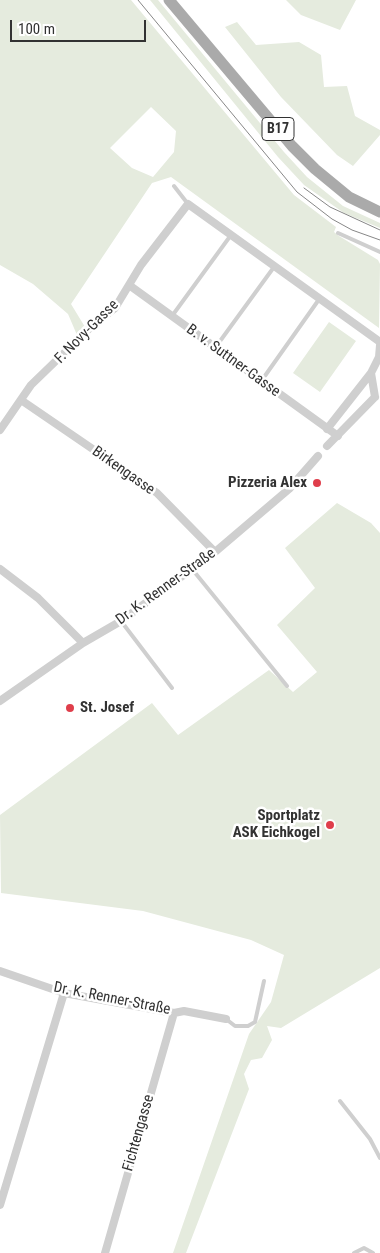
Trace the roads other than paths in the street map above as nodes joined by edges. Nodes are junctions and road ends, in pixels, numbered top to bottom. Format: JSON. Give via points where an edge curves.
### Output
{"nodes":[{"id":1,"x":169,"y":0,"type":"edge"},
{"id":2,"x":174,"y":186,"type":"dead end"},
{"id":3,"x":188,"y":204,"type":"junction"},
{"id":4,"x":380,"y":212,"type":"edge"},
{"id":5,"x":338,"y":233,"type":"dead end"},
{"id":6,"x":231,"y":235,"type":"junction"},
{"id":7,"x":380,"y":252,"type":"edge"},
{"id":8,"x":274,"y":267,"type":"junction"},
{"id":9,"x":129,"y":285,"type":"junction"},
{"id":10,"x":320,"y":298,"type":"junction"},
{"id":11,"x":171,"y":317,"type":"junction"},
{"id":12,"x":380,"y":342,"type":"edge"},
{"id":13,"x":380,"y":346,"type":"edge"},
{"id":14,"x":214,"y":349,"type":"junction"},
{"id":15,"x":371,"y":373,"type":"junction"},
{"id":16,"x":261,"y":381,"type":"junction"},
{"id":17,"x":378,"y":398,"type":"edge"},
{"id":18,"x":21,"y":400,"type":"junction"},
{"id":19,"x":327,"y":429,"type":"junction"},
{"id":20,"x":0,"y":430,"type":"edge"},
{"id":21,"x":338,"y":436,"type":"junction"},
{"id":22,"x":327,"y":446,"type":"dead end"},
{"id":23,"x":318,"y":456,"type":"dead end"},
{"id":24,"x":215,"y":552,"type":"junction"},
{"id":25,"x":0,"y":569,"type":"edge"},
{"id":26,"x":192,"y":569,"type":"junction"},
{"id":27,"x":121,"y":621,"type":"junction"},
{"id":28,"x":83,"y":644,"type":"junction"},
{"id":29,"x":287,"y":686,"type":"dead end"},
{"id":30,"x":172,"y":688,"type":"dead end"},
{"id":31,"x":0,"y":701,"type":"edge"},
{"id":32,"x":0,"y":970,"type":"edge"},
{"id":33,"x":264,"y":981,"type":"dead end"},
{"id":34,"x":64,"y":992,"type":"junction"},
{"id":35,"x":174,"y":1013,"type":"junction"},
{"id":36,"x":226,"y":1019,"type":"joint"},
{"id":37,"x":340,"y":1101,"type":"dead end"},
{"id":38,"x":380,"y":1158,"type":"edge"},
{"id":39,"x":0,"y":1205,"type":"edge"},
{"id":40,"x":104,"y":1253,"type":"edge"},
{"id":41,"x":354,"y":1253,"type":"edge"},
{"id":42,"x":373,"y":1253,"type":"edge"}],
"edges":[{"from":1,"to":4,"type":"main road","number":"B17","via":[[309,164],[344,194]]},
{"from":2,"to":3,"type":"lane"},
{"from":3,"to":6,"type":"street"},
{"from":3,"to":9,"type":"street","name":"F. Novy-Gasse"},
{"from":5,"to":7,"type":"lane"},
{"from":6,"to":8,"type":"street"},
{"from":6,"to":11,"type":"lane"},
{"from":8,"to":10,"type":"street"},
{"from":8,"to":14,"type":"lane"},
{"from":9,"to":11,"type":"street","name":"B. v. Suttner-Gasse"},
{"from":9,"to":18,"type":"street","name":"F. Novy-Gasse","via":[[115,308],[39,377]]},
{"from":10,"to":12,"type":"street"},
{"from":10,"to":16,"type":"lane"},
{"from":11,"to":14,"type":"street","name":"B. v. Suttner-Gasse"},
{"from":13,"to":15,"type":"street","via":[[379,357]]},
{"from":14,"to":16,"type":"street","name":"B. v. Suttner-Gasse"},
{"from":15,"to":17,"type":"street"},
{"from":15,"to":19,"type":"street"},
{"from":16,"to":19,"type":"street","name":"B. v. Suttner-Gasse"},
{"from":17,"to":21,"type":"street"},
{"from":18,"to":20,"type":"street","name":"F. Novy-Gasse"},
{"from":18,"to":24,"type":"street","name":"Birkengasse","via":[[156,493]]},
{"from":19,"to":21,"type":"street","name":"B. v. Suttner-Gasse"},
{"from":21,"to":22,"type":"street"},
{"from":23,"to":24,"type":"street","name":"Dr. K. Renner-Straße","via":[[289,489]]},
{"from":24,"to":26,"type":"street","name":"Dr. K. Renner-Straße"},
{"from":25,"to":28,"type":"street","via":[[38,598]]},
{"from":26,"to":27,"type":"street","name":"Dr. K. Renner-Straße"},
{"from":26,"to":29,"type":"lane"},
{"from":27,"to":28,"type":"street","name":"Dr. K. Renner-Straße"},
{"from":27,"to":30,"type":"lane"},
{"from":28,"to":31,"type":"street","name":"Dr. K. Renner-Straße"},
{"from":32,"to":34,"type":"street","name":"Dr. K. Renner-Straße"},
{"from":33,"to":36,"type":"lane","via":[[255,1022],[248,1026],[235,1026]]},
{"from":34,"to":35,"type":"street","name":"Dr. K. Renner-Straße"},
{"from":34,"to":39,"type":"street"},
{"from":35,"to":36,"type":"street","name":"Dr. K. Renner-Straße","via":[[184,1010]]},
{"from":35,"to":40,"type":"street","name":"Fichtengasse"},
{"from":37,"to":38,"type":"lane","via":[[370,1139]]},
{"from":41,"to":42,"type":"lane","via":[[364,1248]]}]}
